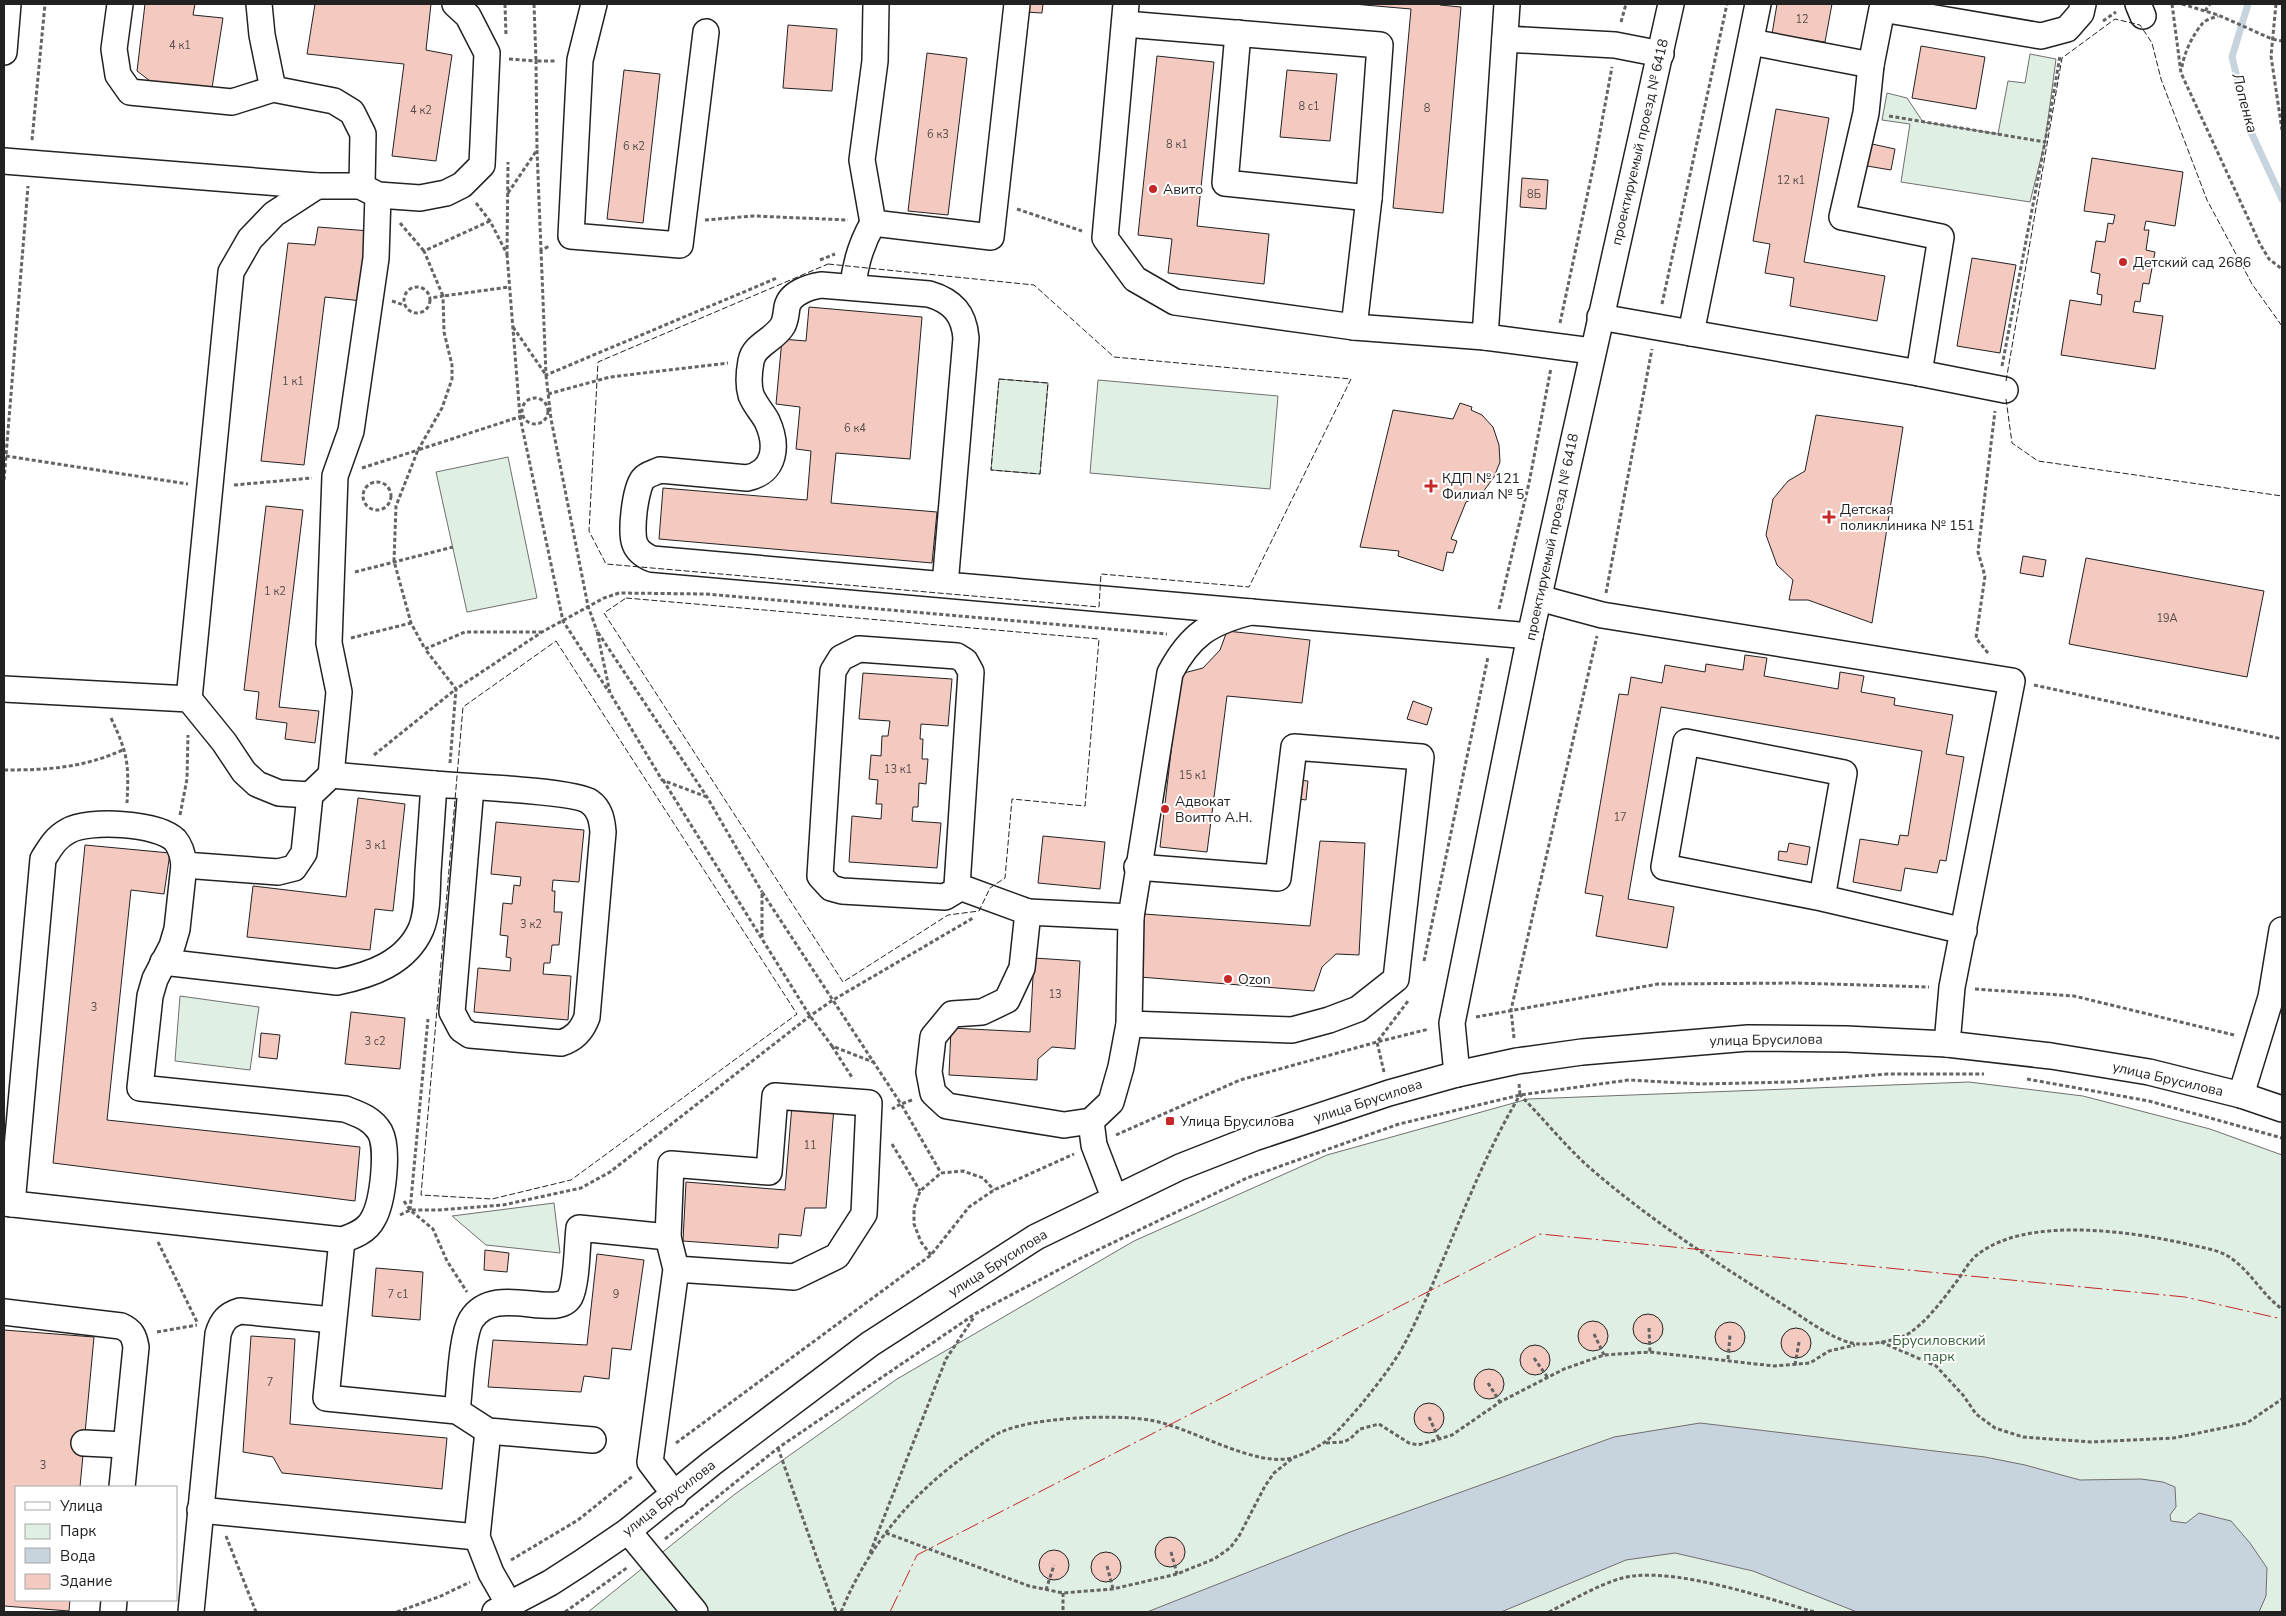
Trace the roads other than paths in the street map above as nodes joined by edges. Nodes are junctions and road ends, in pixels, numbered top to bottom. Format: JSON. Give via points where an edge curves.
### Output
{"nodes":[{"id":1,"x":8,"y":4,"type":"edge"},
{"id":2,"x":120,"y":4,"type":"edge"},
{"id":3,"x":259,"y":4,"type":"edge"},
{"id":4,"x":455,"y":4,"type":"edge"},
{"id":5,"x":594,"y":4,"type":"edge"},
{"id":6,"x":876,"y":4,"type":"edge"},
{"id":7,"x":1017,"y":4,"type":"edge"},
{"id":8,"x":1508,"y":4,"type":"edge"},
{"id":9,"x":1671,"y":4,"type":"edge"},
{"id":10,"x":1758,"y":4,"type":"edge"},
{"id":11,"x":2083,"y":4,"type":"edge"},
{"id":12,"x":1125,"y":14,"type":"edge"},
{"id":13,"x":706,"y":32,"type":"dead end"},
{"id":14,"x":1238,"y":33,"type":"junction"},
{"id":15,"x":1505,"y":39,"type":"junction"},
{"id":16,"x":1751,"y":42,"type":"junction"},
{"id":17,"x":4,"y":52,"type":"edge"},
{"id":18,"x":1661,"y":54,"type":"junction"},
{"id":19,"x":1871,"y":65,"type":"junction"},
{"id":20,"x":272,"y":90,"type":"junction"},
{"id":21,"x":4,"y":161,"type":"edge"},
{"id":22,"x":316,"y":186,"type":"junction"},
{"id":23,"x":370,"y":191,"type":"junction"},
{"id":24,"x":1370,"y":198,"type":"junction"},
{"id":25,"x":873,"y":223,"type":"junction"},
{"id":26,"x":853,"y":287,"type":"junction"},
{"id":27,"x":1600,"y":317,"type":"junction"},
{"id":28,"x":1354,"y":327,"type":"junction"},
{"id":29,"x":1691,"y":333,"type":"junction"},
{"id":30,"x":1486,"y":337,"type":"junction"},
{"id":31,"x":1592,"y":351,"type":"junction"},
{"id":32,"x":1919,"y":374,"type":"junction"},
{"id":33,"x":2001,"y":390,"type":"road end"},
{"id":34,"x":945,"y":585,"type":"junction"},
{"id":35,"x":1539,"y":598,"type":"junction"},
{"id":36,"x":1251,"y":612,"type":"junction"},
{"id":37,"x":1530,"y":636,"type":"junction"},
{"id":38,"x":4,"y":689,"type":"edge"},
{"id":39,"x":189,"y":700,"type":"junction"},
{"id":40,"x":331,"y":775,"type":"junction"},
{"id":41,"x":434,"y":784,"type":"junction"},
{"id":42,"x":470,"y":787,"type":"junction"},
{"id":43,"x":310,"y":795,"type":"junction"},
{"id":44,"x":184,"y":865,"type":"junction"},
{"id":45,"x":1137,"y":866,"type":"junction"},
{"id":46,"x":957,"y":886,"type":"junction"},
{"id":47,"x":1822,"y":898,"type":"junction"},
{"id":48,"x":1028,"y":912,"type":"junction"},
{"id":49,"x":1131,"y":917,"type":"junction"},
{"id":50,"x":2282,"y":930,"type":"edge"},
{"id":51,"x":1964,"y":931,"type":"junction"},
{"id":52,"x":163,"y":962,"type":"junction"},
{"id":53,"x":2276,"y":998,"type":"edge"},
{"id":54,"x":1129,"y":1024,"type":"junction"},
{"id":55,"x":1947,"y":1044,"type":"junction"},
{"id":56,"x":1457,"y":1074,"type":"junction"},
{"id":57,"x":2240,"y":1095,"type":"junction"},
{"id":58,"x":2282,"y":1108,"type":"edge"},
{"id":59,"x":1093,"y":1133,"type":"junction"},
{"id":60,"x":1114,"y":1198,"type":"junction"},
{"id":61,"x":8,"y":1203,"type":"edge"},
{"id":62,"x":668,"y":1237,"type":"junction"},
{"id":63,"x":342,"y":1240,"type":"junction"},
{"id":64,"x":676,"y":1269,"type":"junction"},
{"id":65,"x":4,"y":1312,"type":"edge"},
{"id":66,"x":333,"y":1320,"type":"junction"},
{"id":67,"x":457,"y":1412,"type":"junction"},
{"id":68,"x":488,"y":1431,"type":"junction"},
{"id":69,"x":593,"y":1440,"type":"dead end"},
{"id":70,"x":84,"y":1443,"type":"dead end"},
{"id":71,"x":126,"y":1445,"type":"junction"},
{"id":72,"x":122,"y":1486,"type":"edge"},
{"id":73,"x":675,"y":1495,"type":"junction"},
{"id":74,"x":208,"y":1510,"type":"junction"},
{"id":75,"x":628,"y":1531,"type":"junction"},
{"id":76,"x":477,"y":1537,"type":"junction"},
{"id":77,"x":502,"y":1609,"type":"edge"},
{"id":78,"x":191,"y":1612,"type":"edge"},
{"id":79,"x":695,"y":1612,"type":"edge"}],
"edges":[{"from":1,"to":17,"type":"street"},
{"from":2,"to":20,"type":"street","via":[[114,49],[118,75],[130,92],[232,102]]},
{"from":3,"to":20,"type":"street"},
{"from":4,"to":23,"type":"street","via":[[468,16],[487,53],[482,165],[462,185],[446,193],[420,198]]},
{"from":5,"to":13,"type":"street","via":[[580,60],[571,236],[680,245]]},
{"from":6,"to":25,"type":"street","via":[[875,61],[862,160]]},
{"from":7,"to":25,"type":"street","via":[[991,237]]},
{"from":8,"to":15,"type":"street"},
{"from":9,"to":18,"type":"street","name":"проектируемый проезд № 6418"},
{"from":10,"to":16,"type":"street"},
{"from":11,"to":19,"type":"street","via":[[2081,13],[2067,29],[2041,36],[1882,9]]},
{"from":12,"to":14,"type":"street"},
{"from":12,"to":28,"type":"street","via":[[1105,238],[1135,279],[1175,302]]},
{"from":14,"to":24,"type":"street","via":[[1380,45]]},
{"from":14,"to":24,"type":"street","via":[[1225,183]]},
{"from":15,"to":18,"type":"street","via":[[1615,46]]},
{"from":15,"to":30,"type":"street"},
{"from":16,"to":19,"type":"street"},
{"from":16,"to":29,"type":"street"},
{"from":18,"to":27,"type":"street","name":"проектируемый проезд № 6418"},
{"from":19,"to":32,"type":"street","via":[[1866,113],[1842,217],[1941,237]]},
{"from":20,"to":23,"type":"street","via":[[334,101],[352,112],[362,134]]},
{"from":21,"to":22,"type":"street"},
{"from":22,"to":23,"type":"street"},
{"from":22,"to":39,"type":"street","via":[[274,214],[250,239],[231,272]]},
{"from":23,"to":40,"type":"street","via":[[376,258],[350,431],[335,476],[329,643],[338,692]]},
{"from":24,"to":28,"type":"street"},
{"from":25,"to":26,"type":"street","via":[[857,259]]},
{"from":26,"to":34,"type":"street","via":[[942,298],[952,304],[965,325]]},
{"from":26,"to":34,"type":"street","via":[[821,285],[799,293],[787,304],[786,318],[780,329],[757,349],[751,360],[750,388],[766,420],[774,451],[765,470],[747,478],[660,470],[649,474],[637,493],[633,535],[638,549],[652,559]]},
{"from":27,"to":29,"type":"street"},
{"from":27,"to":31,"type":"street","name":"проектируемый проезд № 6418"},
{"from":28,"to":30,"type":"street"},
{"from":29,"to":32,"type":"street"},
{"from":30,"to":31,"type":"street"},
{"from":31,"to":35,"type":"street","name":"проектируемый проезд № 6418"},
{"from":32,"to":33,"type":"street"},
{"from":34,"to":36,"type":"street"},
{"from":35,"to":37,"type":"street","name":"проектируемый проезд № 6418"},
{"from":35,"to":51,"type":"street","via":[[1602,615],[2012,681]]},
{"from":36,"to":37,"type":"street"},
{"from":36,"to":45,"type":"street","via":[[1229,618],[1196,637],[1182,650],[1170,673]]},
{"from":37,"to":56,"type":"street","name":"проектируемый проезд № 6418","via":[[1452,1023]]},
{"from":38,"to":39,"type":"street"},
{"from":39,"to":43,"type":"street","via":[[244,772],[258,784],[279,793]]},
{"from":40,"to":41,"type":"street"},
{"from":40,"to":43,"type":"street"},
{"from":41,"to":42,"type":"street"},
{"from":41,"to":52,"type":"street","via":[[421,928],[407,949],[389,964],[362,977],[337,982]]},
{"from":42,"to":42,"type":"street","via":[[452,1005],[454,1017],[461,1029],[470,1035],[561,1043],[580,1032],[587,1017],[602,819],[597,809],[580,796]]},
{"from":43,"to":44,"type":"street","via":[[304,853],[294,868],[278,872]]},
{"from":44,"to":52,"type":"street","via":[[177,929]]},
{"from":44,"to":61,"type":"street","via":[[182,850],[176,840],[165,832],[126,826],[90,825],[70,830],[54,840],[43,859]]},
{"from":45,"to":49,"type":"street"},
{"from":45,"to":54,"type":"street","via":[[1278,878],[1294,747],[1421,757],[1396,978],[1358,1009],[1292,1030]]},
{"from":46,"to":46,"type":"street","via":[[971,681],[968,665],[957,656],[859,649],[850,652],[841,658],[833,671],[820,876],[830,888],[940,898],[950,895]]},
{"from":46,"to":48,"type":"street"},
{"from":47,"to":47,"type":"street","via":[[1664,867],[1686,742],[1844,773]]},
{"from":47,"to":51,"type":"street"},
{"from":48,"to":49,"type":"street"},
{"from":48,"to":59,"type":"street","via":[[1022,968],[1007,1000],[982,1012],[952,1014],[933,1037],[929,1072],[933,1093],[947,1106],[1064,1125]]},
{"from":49,"to":54,"type":"street"},
{"from":50,"to":53,"type":"street"},
{"from":51,"to":55,"type":"street","via":[[1952,987]]},
{"from":52,"to":63,"type":"street","via":[[150,996],[140,1088],[345,1109],[367,1117],[380,1132],[384,1148],[380,1202],[373,1220],[358,1235]]},
{"from":53,"to":57,"type":"street"},
{"from":54,"to":59,"type":"street","via":[[1122,1067],[1111,1102]]},
{"from":55,"to":56,"type":"street","name":"улица Брусилова","via":[[1748,1038],[1582,1052]]},
{"from":55,"to":57,"type":"street","name":"улица Брусилова","via":[[2149,1072]]},
{"from":56,"to":60,"type":"street","name":"улица Брусилова","via":[[1254,1138]]},
{"from":57,"to":58,"type":"street","name":"улица Брусилова"},
{"from":59,"to":60,"type":"street"},
{"from":60,"to":73,"type":"street","name":"улица Брусилова","via":[[1036,1238],[870,1344],[712,1463]]},
{"from":61,"to":63,"type":"street"},
{"from":62,"to":64,"type":"street"},
{"from":62,"to":64,"type":"street","via":[[671,1164],[769,1172],[776,1096],[868,1103],[864,1214],[837,1256],[794,1277]]},
{"from":62,"to":67,"type":"street","via":[[578,1228],[570,1297],[552,1305],[488,1304],[471,1321],[466,1335]]},
{"from":63,"to":66,"type":"street"},
{"from":64,"to":73,"type":"street","via":[[650,1462]]},
{"from":65,"to":71,"type":"street","via":[[121,1326],[129,1330],[136,1347]]},
{"from":66,"to":67,"type":"street","via":[[326,1398]]},
{"from":66,"to":74,"type":"street","via":[[240,1311],[210,1324],[218,1334]]},
{"from":67,"to":68,"type":"street"},
{"from":68,"to":69,"type":"street"},
{"from":68,"to":76,"type":"street"},
{"from":70,"to":71,"type":"street"},
{"from":71,"to":72,"type":"street"},
{"from":73,"to":75,"type":"street","name":"улица Брусилова"},
{"from":74,"to":76,"type":"street"},
{"from":74,"to":78,"type":"street"},
{"from":75,"to":77,"type":"street","name":"улица Брусилова","via":[[550,1583]]},
{"from":75,"to":79,"type":"street"},
{"from":76,"to":77,"type":"street"}]}
